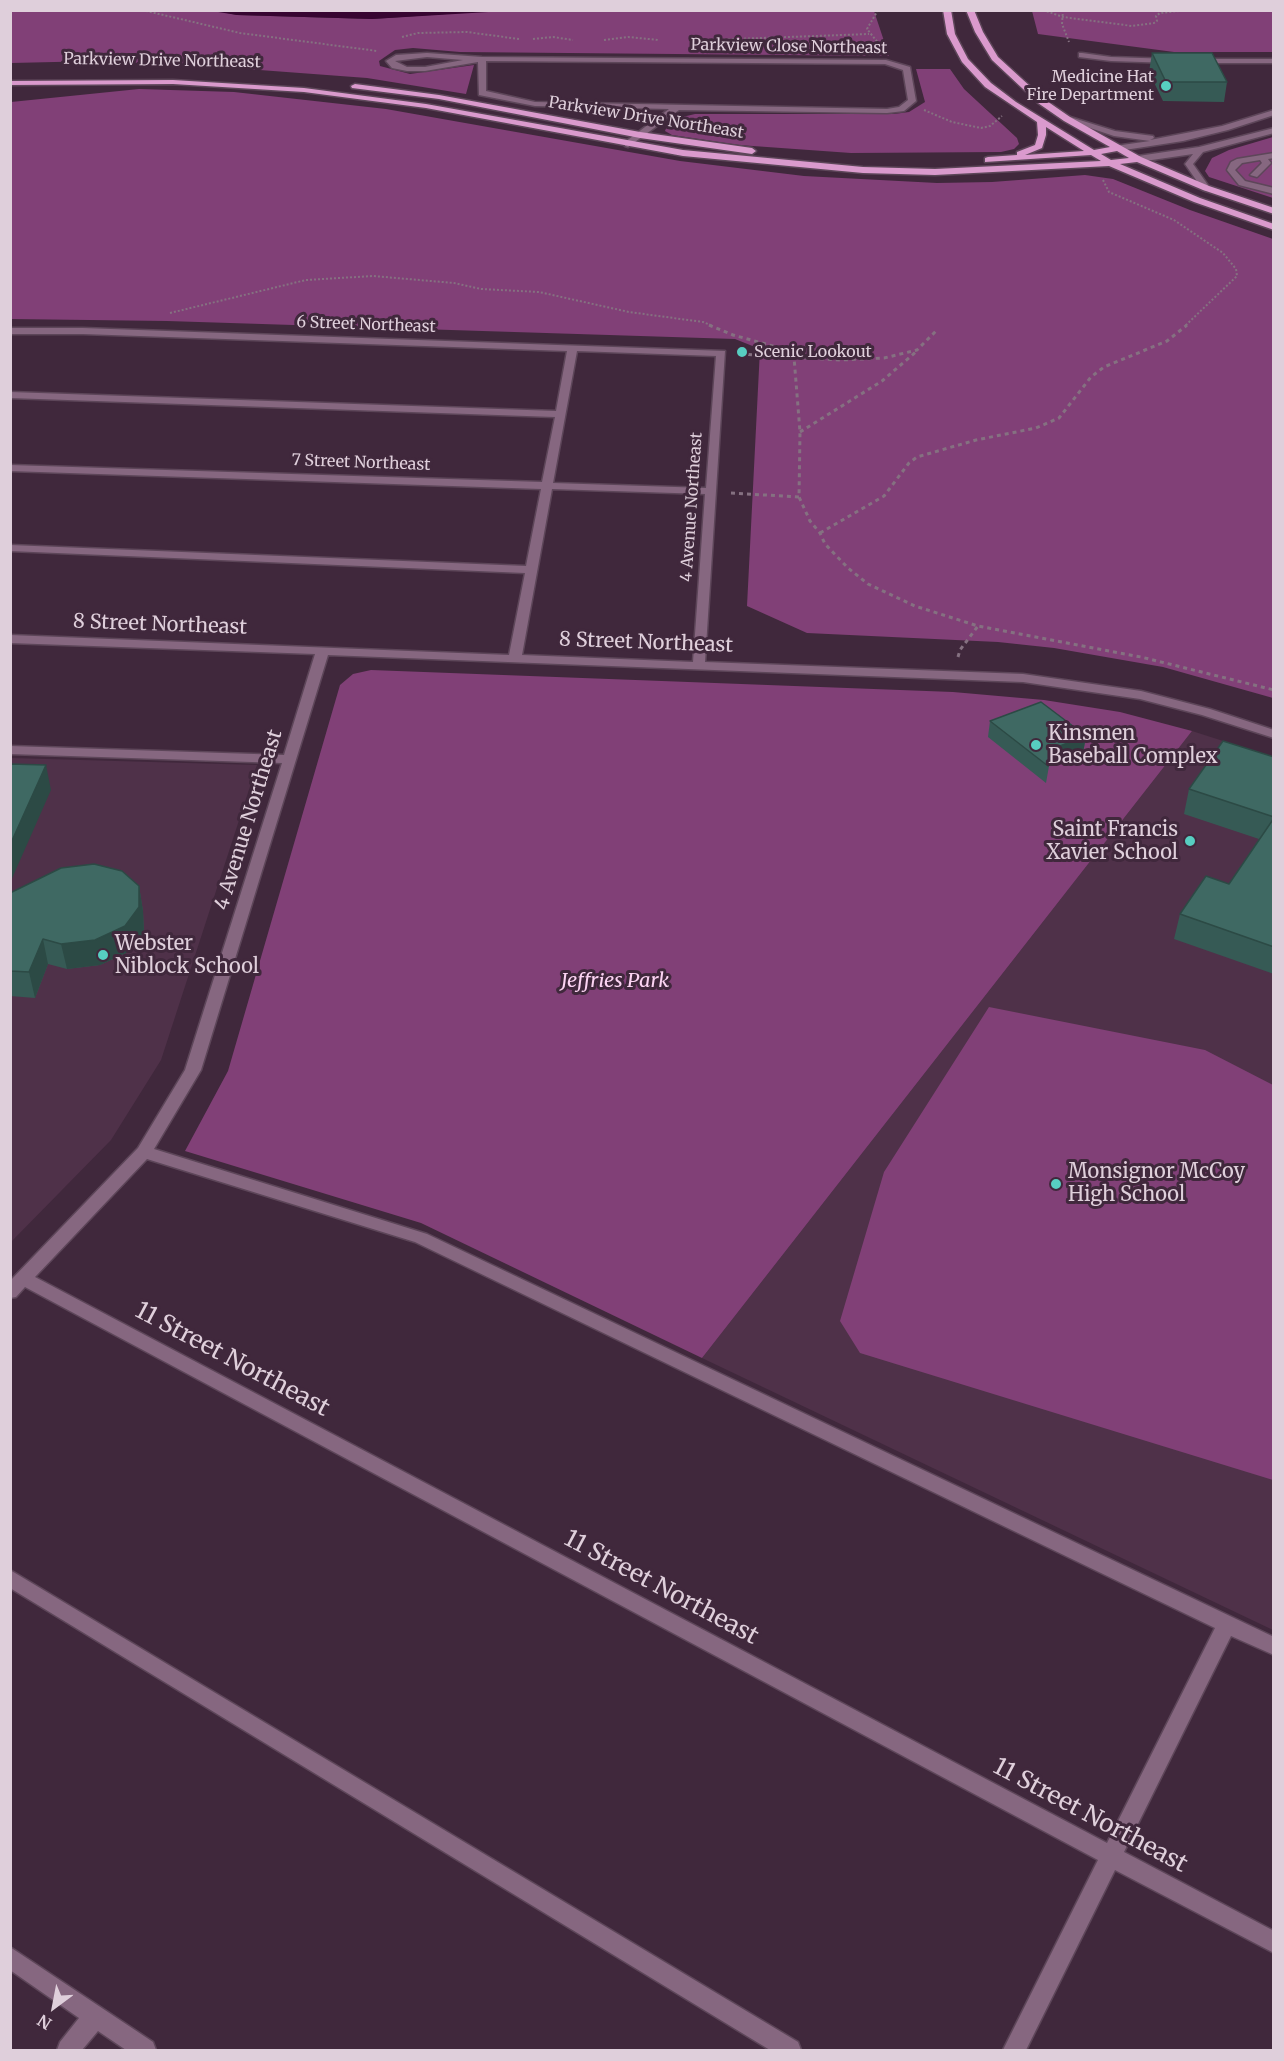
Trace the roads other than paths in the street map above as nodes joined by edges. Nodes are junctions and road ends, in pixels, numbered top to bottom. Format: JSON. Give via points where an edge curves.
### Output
{"nodes":[{"id":1,"x":947,"y":10,"type":"edge"},
{"id":2,"x":970,"y":10,"type":"edge"},
{"id":3,"x":1082,"y":55,"type":"road end"},
{"id":4,"x":482,"y":59,"type":"junction"},
{"id":5,"x":1274,"y":61,"type":"edge"},
{"id":6,"x":221,"y":75,"type":"dead end"},
{"id":7,"x":10,"y":76,"type":"edge"},
{"id":8,"x":264,"y":78,"type":"dead end"},
{"id":9,"x":317,"y":82,"type":"dead end"},
{"id":10,"x":10,"y":83,"type":"edge"},
{"id":11,"x":341,"y":84,"type":"dead end"},
{"id":12,"x":677,"y":107,"type":"junction"},
{"id":13,"x":1274,"y":112,"type":"edge"},
{"id":14,"x":1067,"y":119,"type":"junction"},
{"id":15,"x":1041,"y":122,"type":"junction"},
{"id":16,"x":1274,"y":130,"type":"edge"},
{"id":17,"x":640,"y":135,"type":"junction"},
{"id":18,"x":1183,"y":138,"type":"junction"},
{"id":19,"x":628,"y":144,"type":"junction"},
{"id":20,"x":1118,"y":148,"type":"junction"},
{"id":21,"x":1200,"y":150,"type":"junction"},
{"id":22,"x":1090,"y":153,"type":"junction"},
{"id":23,"x":1274,"y":154,"type":"edge"},
{"id":24,"x":1262,"y":157,"type":"junction"},
{"id":25,"x":1138,"y":159,"type":"junction"},
{"id":26,"x":987,"y":160,"type":"junction"},
{"id":27,"x":929,"y":162,"type":"dead end"},
{"id":28,"x":950,"y":162,"type":"dead end"},
{"id":29,"x":1110,"y":163,"type":"junction"},
{"id":30,"x":1254,"y":175,"type":"dead end"},
{"id":31,"x":1206,"y":188,"type":"junction"},
{"id":32,"x":1274,"y":191,"type":"edge"},
{"id":33,"x":1274,"y":211,"type":"edge"},
{"id":34,"x":1274,"y":227,"type":"edge"},
{"id":35,"x":10,"y":331,"type":"edge"},
{"id":36,"x":573,"y":347,"type":"junction"},
{"id":37,"x":721,"y":353,"type":"joint"},
{"id":38,"x":10,"y":395,"type":"edge"},
{"id":39,"x":560,"y":414,"type":"junction"},
{"id":40,"x":10,"y":468,"type":"edge"},
{"id":41,"x":547,"y":486,"type":"junction"},
{"id":42,"x":711,"y":491,"type":"junction"},
{"id":43,"x":10,"y":548,"type":"edge"},
{"id":44,"x":531,"y":570,"type":"junction"},
{"id":45,"x":10,"y":639,"type":"edge"},
{"id":46,"x":323,"y":650,"type":"junction"},
{"id":47,"x":515,"y":657,"type":"junction"},
{"id":48,"x":699,"y":664,"type":"junction"},
{"id":49,"x":1274,"y":734,"type":"edge"},
{"id":50,"x":10,"y":750,"type":"edge"},
{"id":51,"x":290,"y":759,"type":"junction"},
{"id":52,"x":144,"y":1152,"type":"junction"},
{"id":53,"x":18,"y":1285,"type":"edge"},
{"id":54,"x":10,"y":1578,"type":"edge"},
{"id":55,"x":1227,"y":1624,"type":"junction"},
{"id":56,"x":1274,"y":1647,"type":"edge"},
{"id":57,"x":1113,"y":1857,"type":"junction"},
{"id":58,"x":1274,"y":1943,"type":"edge"},
{"id":59,"x":10,"y":1957,"type":"edge"},
{"id":60,"x":95,"y":2016,"type":"junction"},
{"id":61,"x":68,"y":2050,"type":"edge"},
{"id":62,"x":145,"y":2050,"type":"edge"},
{"id":63,"x":790,"y":2050,"type":"edge"},
{"id":64,"x":1014,"y":2050,"type":"edge"}],
"edges":[{"from":1,"to":15,"type":"main road","via":[[951,34],[965,60],[988,85]]},
{"from":2,"to":14,"type":"main road","via":[[994,58]]},
{"from":3,"to":5,"type":"street","via":[[1131,60]]},
{"from":4,"to":4,"type":"street","name":"Parkview Close Northeast","via":[[409,54],[390,61],[407,69],[425,69]]},
{"from":4,"to":12,"type":"street","via":[[482,93],[535,104]]},
{"from":4,"to":12,"type":"street","name":"Parkview Close Northeast","via":[[886,62],[907,69],[912,101],[887,111]]},
{"from":6,"to":7,"type":"main road","name":"Parkview Drive Northeast"},
{"from":8,"to":9,"type":"main road","name":"Parkview Drive Northeast"},
{"from":10,"to":19,"type":"main road","name":"Parkview Drive Northeast","via":[[174,82],[304,90],[426,106]]},
{"from":11,"to":17,"type":"main road","name":"Parkview Drive Northeast","via":[[439,97]]},
{"from":12,"to":17,"type":"street"},
{"from":13,"to":18,"type":"street"},
{"from":14,"to":18,"type":"street","via":[[1137,137]]},
{"from":14,"to":20,"type":"main road"},
{"from":15,"to":22,"type":"main road"},
{"from":15,"to":26,"type":"main road","via":[[1039,146],[1025,153]]},
{"from":16,"to":21,"type":"street","name":"Parkview Drive Northeast"},
{"from":17,"to":19,"type":"street"},
{"from":17,"to":27,"type":"main road","name":"Parkview Drive Northeast","via":[[775,154]]},
{"from":18,"to":20,"type":"street"},
{"from":19,"to":29,"type":"main road","name":"Parkview Drive Northeast","via":[[863,170],[934,172]]},
{"from":20,"to":22,"type":"main road"},
{"from":20,"to":25,"type":"main road"},
{"from":21,"to":25,"type":"street","name":"Parkview Drive Northeast"},
{"from":21,"to":31,"type":"street","via":[[1189,164]]},
{"from":22,"to":26,"type":"main road"},
{"from":22,"to":29,"type":"main road"},
{"from":23,"to":24,"type":"street"},
{"from":24,"to":30,"type":"street","via":[[1267,163]]},
{"from":24,"to":32,"type":"street","via":[[1234,164],[1231,170],[1251,187]]},
{"from":25,"to":29,"type":"main road","name":"Parkview Drive Northeast"},
{"from":25,"to":31,"type":"main road"},
{"from":26,"to":28,"type":"main road"},
{"from":29,"to":34,"type":"main road"},
{"from":31,"to":33,"type":"main road"},
{"from":35,"to":36,"type":"street","name":"6 Street Northeast"},
{"from":36,"to":37,"type":"street","name":"6 Street Northeast"},
{"from":36,"to":39,"type":"street"},
{"from":37,"to":42,"type":"street","name":"4 Avenue Northeast"},
{"from":38,"to":39,"type":"street"},
{"from":39,"to":41,"type":"street"},
{"from":40,"to":41,"type":"street","name":"7 Street Northeast"},
{"from":41,"to":42,"type":"street","name":"7 Street Northeast"},
{"from":41,"to":44,"type":"street"},
{"from":42,"to":48,"type":"street","name":"4 Avenue Northeast"},
{"from":43,"to":44,"type":"street"},
{"from":44,"to":47,"type":"street"},
{"from":45,"to":46,"type":"street","name":"8 Street Northeast"},
{"from":46,"to":47,"type":"street","name":"8 Street Northeast"},
{"from":46,"to":51,"type":"street","name":"4 Avenue Northeast"},
{"from":47,"to":48,"type":"street","name":"8 Street Northeast"},
{"from":48,"to":49,"type":"street","name":"8 Street Northeast","via":[[1035,680],[1141,695]]},
{"from":50,"to":51,"type":"street"},
{"from":51,"to":52,"type":"street","name":"4 Avenue Northeast","via":[[193,1070]]},
{"from":52,"to":53,"type":"street","name":"4 Avenue Northeast"},
{"from":52,"to":55,"type":"street","via":[[421,1238]]},
{"from":53,"to":57,"type":"street","name":"11 Street Northeast"},
{"from":54,"to":63,"type":"street"},
{"from":55,"to":56,"type":"street"},
{"from":55,"to":57,"type":"street"},
{"from":57,"to":58,"type":"street","name":"11 Street Northeast"},
{"from":57,"to":64,"type":"street"},
{"from":59,"to":60,"type":"street"},
{"from":60,"to":61,"type":"street"},
{"from":60,"to":62,"type":"street"}]}
